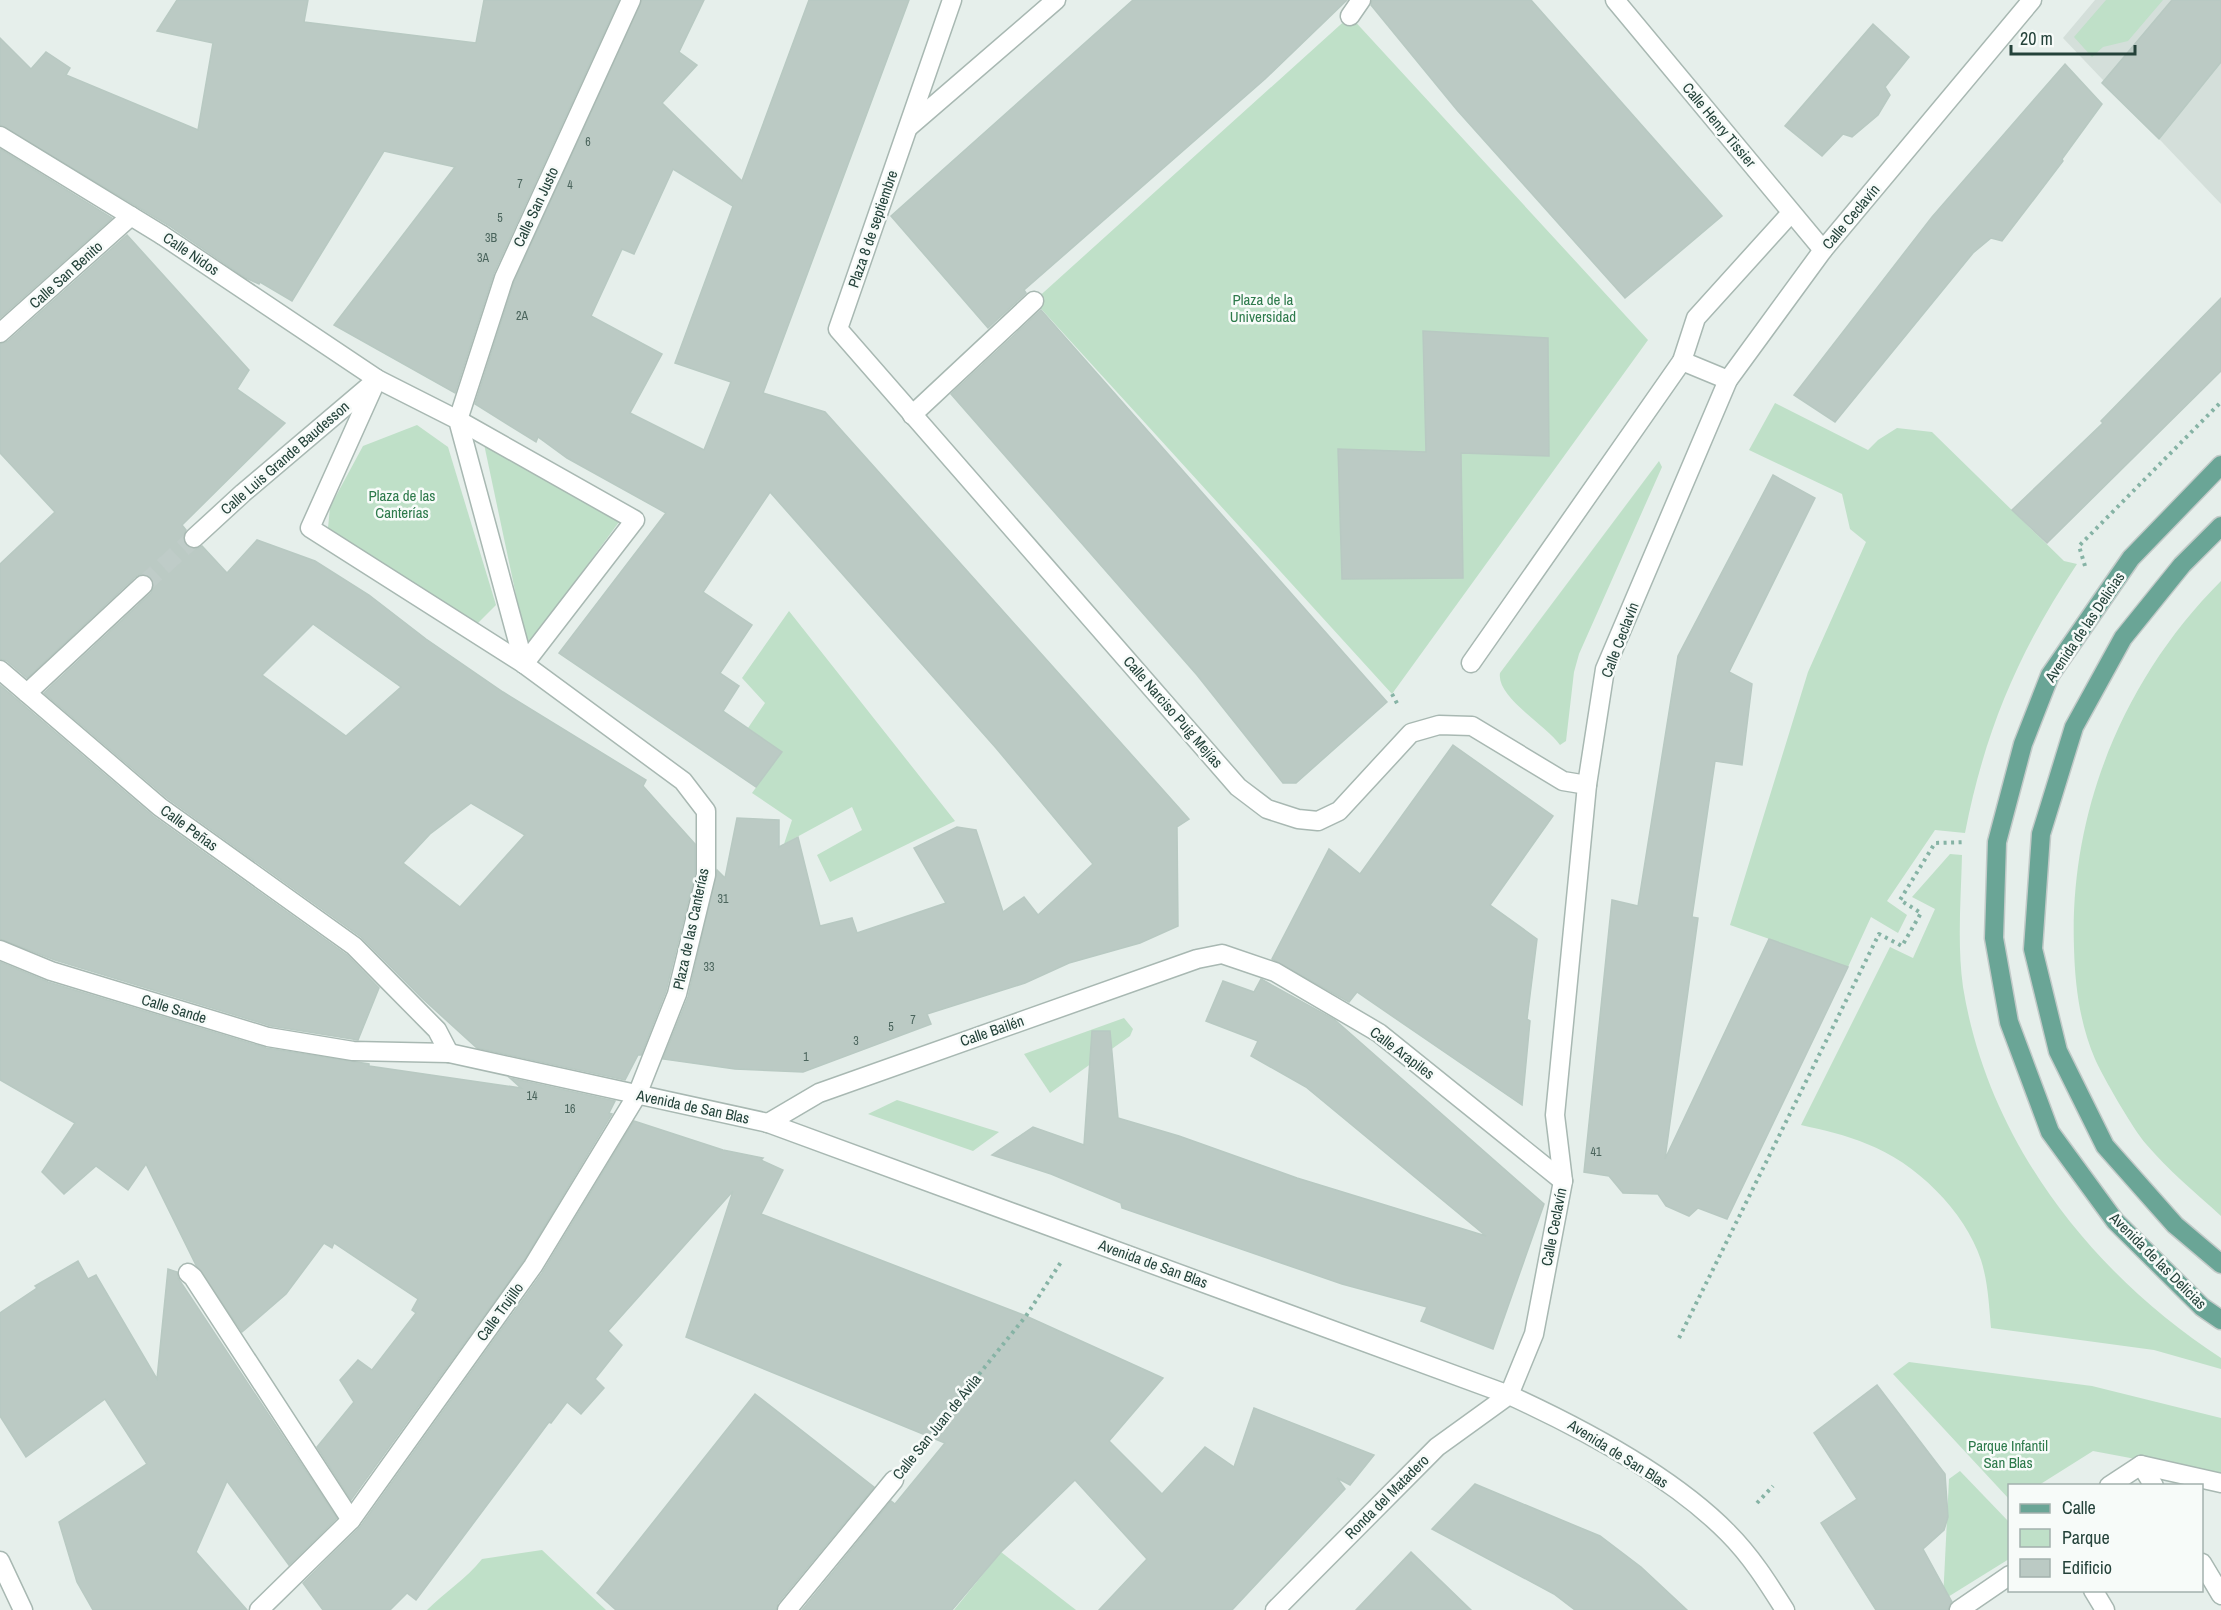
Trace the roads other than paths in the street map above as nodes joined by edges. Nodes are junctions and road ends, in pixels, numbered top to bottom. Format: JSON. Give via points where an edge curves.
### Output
{"nodes":[{"id":1,"x":631,"y":0,"type":"edge"},
{"id":2,"x":952,"y":0,"type":"edge"},
{"id":3,"x":1056,"y":0,"type":"edge"},
{"id":4,"x":1361,"y":0,"type":"edge"},
{"id":5,"x":1615,"y":0,"type":"edge"},
{"id":6,"x":2032,"y":0,"type":"edge"},
{"id":7,"x":1350,"y":16,"type":"dead end"},
{"id":8,"x":908,"y":128,"type":"junction"},
{"id":9,"x":0,"y":136,"type":"edge"},
{"id":10,"x":1791,"y":213,"type":"junction"},
{"id":11,"x":131,"y":216,"type":"junction"},
{"id":12,"x":1823,"y":250,"type":"junction"},
{"id":13,"x":1034,"y":301,"type":"dead end"},
{"id":14,"x":838,"y":329,"type":"joint"},
{"id":15,"x":0,"y":333,"type":"edge"},
{"id":16,"x":1682,"y":361,"type":"junction"},
{"id":17,"x":377,"y":379,"type":"junction"},
{"id":18,"x":1728,"y":380,"type":"junction"},
{"id":19,"x":912,"y":415,"type":"junction"},
{"id":20,"x":458,"y":420,"type":"junction"},
{"id":21,"x":2221,"y":465,"type":"edge"},
{"id":22,"x":2221,"y":526,"type":"edge"},
{"id":23,"x":194,"y":538,"type":"tunnel mouth"},
{"id":24,"x":143,"y":585,"type":"tunnel mouth"},
{"id":25,"x":1471,"y":663,"type":"dead end"},
{"id":26,"x":524,"y":664,"type":"junction"},
{"id":27,"x":0,"y":670,"type":"edge"},
{"id":28,"x":27,"y":693,"type":"junction"},
{"id":29,"x":1587,"y":785,"type":"junction"},
{"id":30,"x":0,"y":950,"type":"edge"},
{"id":31,"x":1222,"y":954,"type":"joint"},
{"id":32,"x":353,"y":1051,"type":"joint"},
{"id":33,"x":449,"y":1053,"type":"junction"},
{"id":34,"x":637,"y":1095,"type":"junction"},
{"id":35,"x":768,"y":1123,"type":"junction"},
{"id":36,"x":1563,"y":1181,"type":"junction"},
{"id":37,"x":2221,"y":1264,"type":"edge"},
{"id":38,"x":188,"y":1273,"type":"dead end"},
{"id":39,"x":2221,"y":1320,"type":"edge"},
{"id":40,"x":1509,"y":1395,"type":"junction"},
{"id":41,"x":2141,"y":1465,"type":"junction"},
{"id":42,"x":894,"y":1480,"type":"road end"},
{"id":43,"x":2221,"y":1483,"type":"edge"},
{"id":44,"x":2111,"y":1484,"type":"edge"},
{"id":45,"x":2153,"y":1484,"type":"edge"},
{"id":46,"x":351,"y":1520,"type":"junction"},
{"id":47,"x":0,"y":1561,"type":"edge"},
{"id":48,"x":2203,"y":1565,"type":"edge"},
{"id":49,"x":2008,"y":1576,"type":"edge"},
{"id":50,"x":2094,"y":1592,"type":"edge"},
{"id":51,"x":2221,"y":1595,"type":"edge"},
{"id":52,"x":1281,"y":1608,"type":"edge"},
{"id":53,"x":23,"y":1610,"type":"edge"},
{"id":54,"x":259,"y":1610,"type":"edge"},
{"id":55,"x":787,"y":1610,"type":"edge"},
{"id":56,"x":1785,"y":1610,"type":"edge"},
{"id":57,"x":1959,"y":1610,"type":"edge"},
{"id":58,"x":2104,"y":1610,"type":"edge"}],
"edges":[{"from":1,"to":20,"type":"street","name":"Calle San Justo","via":[[504,278]]},
{"from":2,"to":8,"type":"street","name":"Plaza 8 de septiembre"},
{"from":3,"to":8,"type":"street","name":"Plaza 8 de septiembre"},
{"from":4,"to":7,"type":"street"},
{"from":5,"to":10,"type":"street","name":"Calle Henry Tissier"},
{"from":6,"to":12,"type":"street","name":"Calle Ceclavín"},
{"from":8,"to":14,"type":"street","name":"Plaza 8 de septiembre"},
{"from":9,"to":11,"type":"street","name":"Calle Nidos"},
{"from":10,"to":12,"type":"street","name":"Calle Henry Tissier"},
{"from":10,"to":16,"type":"street","via":[[1696,318]]},
{"from":11,"to":15,"type":"street","name":"Calle San Benito"},
{"from":11,"to":17,"type":"street","name":"Calle Nidos"},
{"from":12,"to":18,"type":"street","name":"Calle Ceclavín"},
{"from":13,"to":19,"type":"street"},
{"from":14,"to":19,"type":"street","name":"Calle Narciso Puig Mejías"},
{"from":16,"to":18,"type":"street"},
{"from":16,"to":25,"type":"street"},
{"from":17,"to":20,"type":"street"},
{"from":17,"to":23,"type":"street","name":"Calle Luis Grande Baudesson"},
{"from":17,"to":26,"type":"street","name":"Plaza de las Canterías","via":[[310,528]]},
{"from":18,"to":29,"type":"street","name":"Calle Ceclavín","via":[[1605,669]]},
{"from":19,"to":29,"type":"street","name":"Calle Narciso Puig Mejías","via":[[1238,787],[1267,809],[1318,821],[1339,811],[1411,733],[1439,725],[1472,726],[1563,781]]},
{"from":20,"to":26,"type":"street"},
{"from":20,"to":26,"type":"street","via":[[635,520]]},
{"from":21,"to":39,"type":"main road","name":"Avenida de las Delicias","via":[[2131,558],[2050,675],[2023,744],[1997,842],[1994,938],[2009,1022],[2050,1132],[2115,1221],[2202,1307]]},
{"from":22,"to":37,"type":"main road","via":[[2182,565],[2123,638],[2074,727],[2041,834],[2033,949],[2058,1051],[2105,1146],[2175,1225]]},
{"from":24,"to":28,"type":"street"},
{"from":26,"to":34,"type":"street","name":"Plaza de las Canterías","via":[[683,781],[706,811],[706,875],[680,984]]},
{"from":27,"to":28,"type":"street","name":"Calle Peñas"},
{"from":28,"to":33,"type":"street","name":"Calle Peñas","via":[[160,807],[354,946],[437,1030]]},
{"from":29,"to":36,"type":"street","name":"Calle Ceclavín","via":[[1555,1115]]},
{"from":30,"to":32,"type":"street","name":"Calle Sande","via":[[51,971],[268,1037]]},
{"from":31,"to":35,"type":"street","name":"Calle Bailén","via":[[1197,959],[819,1093]]},
{"from":31,"to":36,"type":"street","name":"Calle Arapiles","via":[[1275,972],[1379,1033]]},
{"from":32,"to":33,"type":"street","name":"Avenida de San Blas"},
{"from":33,"to":34,"type":"street","name":"Avenida de San Blas"},
{"from":34,"to":35,"type":"street","name":"Avenida de San Blas"},
{"from":34,"to":46,"type":"street","name":"Calle Trujillo","via":[[533,1266]]},
{"from":35,"to":40,"type":"street","name":"Avenida de San Blas"},
{"from":36,"to":40,"type":"street","name":"Calle Ceclavín","via":[[1534,1334]]},
{"from":38,"to":46,"type":"street"},
{"from":40,"to":52,"type":"street","name":"Ronda del Matadero","via":[[1437,1447]]},
{"from":40,"to":56,"type":"street","name":"Avenida de San Blas","via":[[1574,1425],[1685,1496],[1734,1540],[1759,1569]]},
{"from":41,"to":43,"type":"street"},
{"from":41,"to":44,"type":"street"},
{"from":41,"to":45,"type":"street"},
{"from":42,"to":55,"type":"street","name":"Calle San Juan de Ávila"},
{"from":46,"to":54,"type":"street","name":"Calle Trujillo"},
{"from":47,"to":53,"type":"street"},
{"from":48,"to":51,"type":"street"},
{"from":49,"to":57,"type":"street"},
{"from":50,"to":58,"type":"street"}]}
